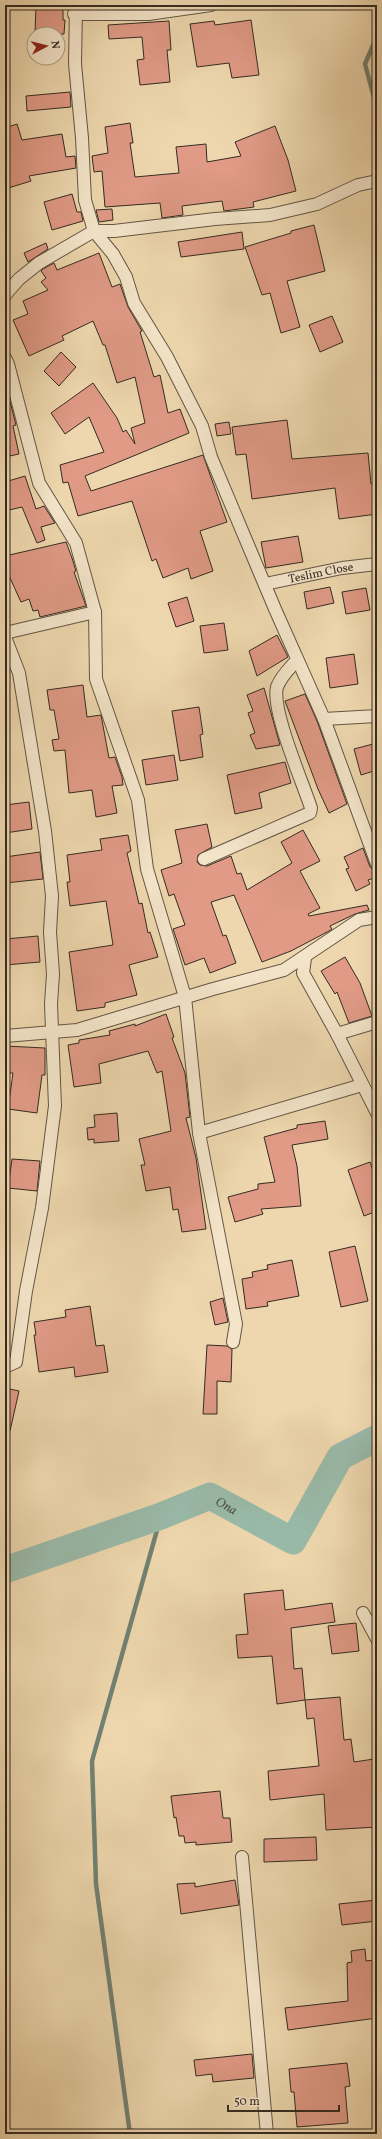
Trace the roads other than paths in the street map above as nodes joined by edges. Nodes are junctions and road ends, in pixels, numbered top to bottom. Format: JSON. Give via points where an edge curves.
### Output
{"nodes":[{"id":1,"x":211,"y":5,"type":"edge"},
{"id":2,"x":75,"y":10,"type":"edge"},
{"id":3,"x":377,"y":181,"type":"edge"},
{"id":4,"x":94,"y":231,"type":"junction"},
{"id":5,"x":5,"y":295,"type":"edge"},
{"id":6,"x":5,"y":358,"type":"edge"},
{"id":7,"x":377,"y":564,"type":"edge"},
{"id":8,"x":265,"y":584,"type":"junction"},
{"id":9,"x":95,"y":612,"type":"junction"},
{"id":10,"x":5,"y":633,"type":"edge"},
{"id":11,"x":5,"y":637,"type":"edge"},
{"id":12,"x":297,"y":660,"type":"junction"},
{"id":13,"x":377,"y":716,"type":"edge"},
{"id":14,"x":324,"y":719,"type":"junction"},
{"id":15,"x":204,"y":860,"type":"dead end"},
{"id":16,"x":377,"y":864,"type":"edge"},
{"id":17,"x":377,"y":917,"type":"edge"},
{"id":18,"x":305,"y":958,"type":"junction"},
{"id":19,"x":185,"y":997,"type":"junction"},
{"id":20,"x":377,"y":1022,"type":"edge"},
{"id":21,"x":53,"y":1032,"type":"junction"},
{"id":22,"x":337,"y":1034,"type":"junction"},
{"id":23,"x":5,"y":1036,"type":"edge"},
{"id":24,"x":362,"y":1085,"type":"junction"},
{"id":25,"x":377,"y":1113,"type":"edge"},
{"id":26,"x":199,"y":1133,"type":"junction"},
{"id":27,"x":233,"y":1342,"type":"dead end"},
{"id":28,"x":5,"y":1367,"type":"edge"},
{"id":29,"x":364,"y":1613,"type":"dead end"},
{"id":30,"x":377,"y":1639,"type":"edge"},
{"id":31,"x":242,"y":1857,"type":"dead end"},
{"id":32,"x":267,"y":2134,"type":"edge"}],
"edges":[{"from":1,"to":2,"type":"street","via":[[148,14]]},
{"from":2,"to":4,"type":"street","via":[[75,64],[85,200]]},
{"from":3,"to":4,"type":"street","via":[[358,185],[318,204],[270,215]]},
{"from":4,"to":5,"type":"street","via":[[39,263],[19,279]]},
{"from":4,"to":8,"type":"street","via":[[113,254],[126,277],[134,303],[168,357],[178,382],[202,426],[211,457]]},
{"from":6,"to":9,"type":"street","via":[[39,483],[76,543]]},
{"from":7,"to":8,"type":"street","name":"Teslim Close","via":[[342,568]]},
{"from":8,"to":12,"type":"street"},
{"from":9,"to":10,"type":"street"},
{"from":9,"to":19,"type":"street","via":[[96,679],[138,800],[147,869]]},
{"from":11,"to":21,"type":"street","via":[[19,673],[52,884],[50,932]]},
{"from":12,"to":14,"type":"street"},
{"from":12,"to":15,"type":"street","via":[[277,687],[276,698],[281,721],[311,808],[310,813]]},
{"from":13,"to":14,"type":"street"},
{"from":14,"to":16,"type":"street"},
{"from":17,"to":18,"type":"street","via":[[359,920]]},
{"from":18,"to":19,"type":"street","via":[[284,970]]},
{"from":18,"to":22,"type":"street","via":[[303,973]]},
{"from":19,"to":21,"type":"street","via":[[77,1030]]},
{"from":19,"to":26,"type":"street"},
{"from":20,"to":22,"type":"street"},
{"from":21,"to":23,"type":"street"},
{"from":21,"to":28,"type":"street","via":[[55,1106],[42,1208],[16,1362]]},
{"from":22,"to":24,"type":"street"},
{"from":24,"to":25,"type":"street"},
{"from":24,"to":26,"type":"street"},
{"from":26,"to":27,"type":"street","via":[[236,1324]]},
{"from":29,"to":30,"type":"street"},
{"from":31,"to":32,"type":"street"}]}
